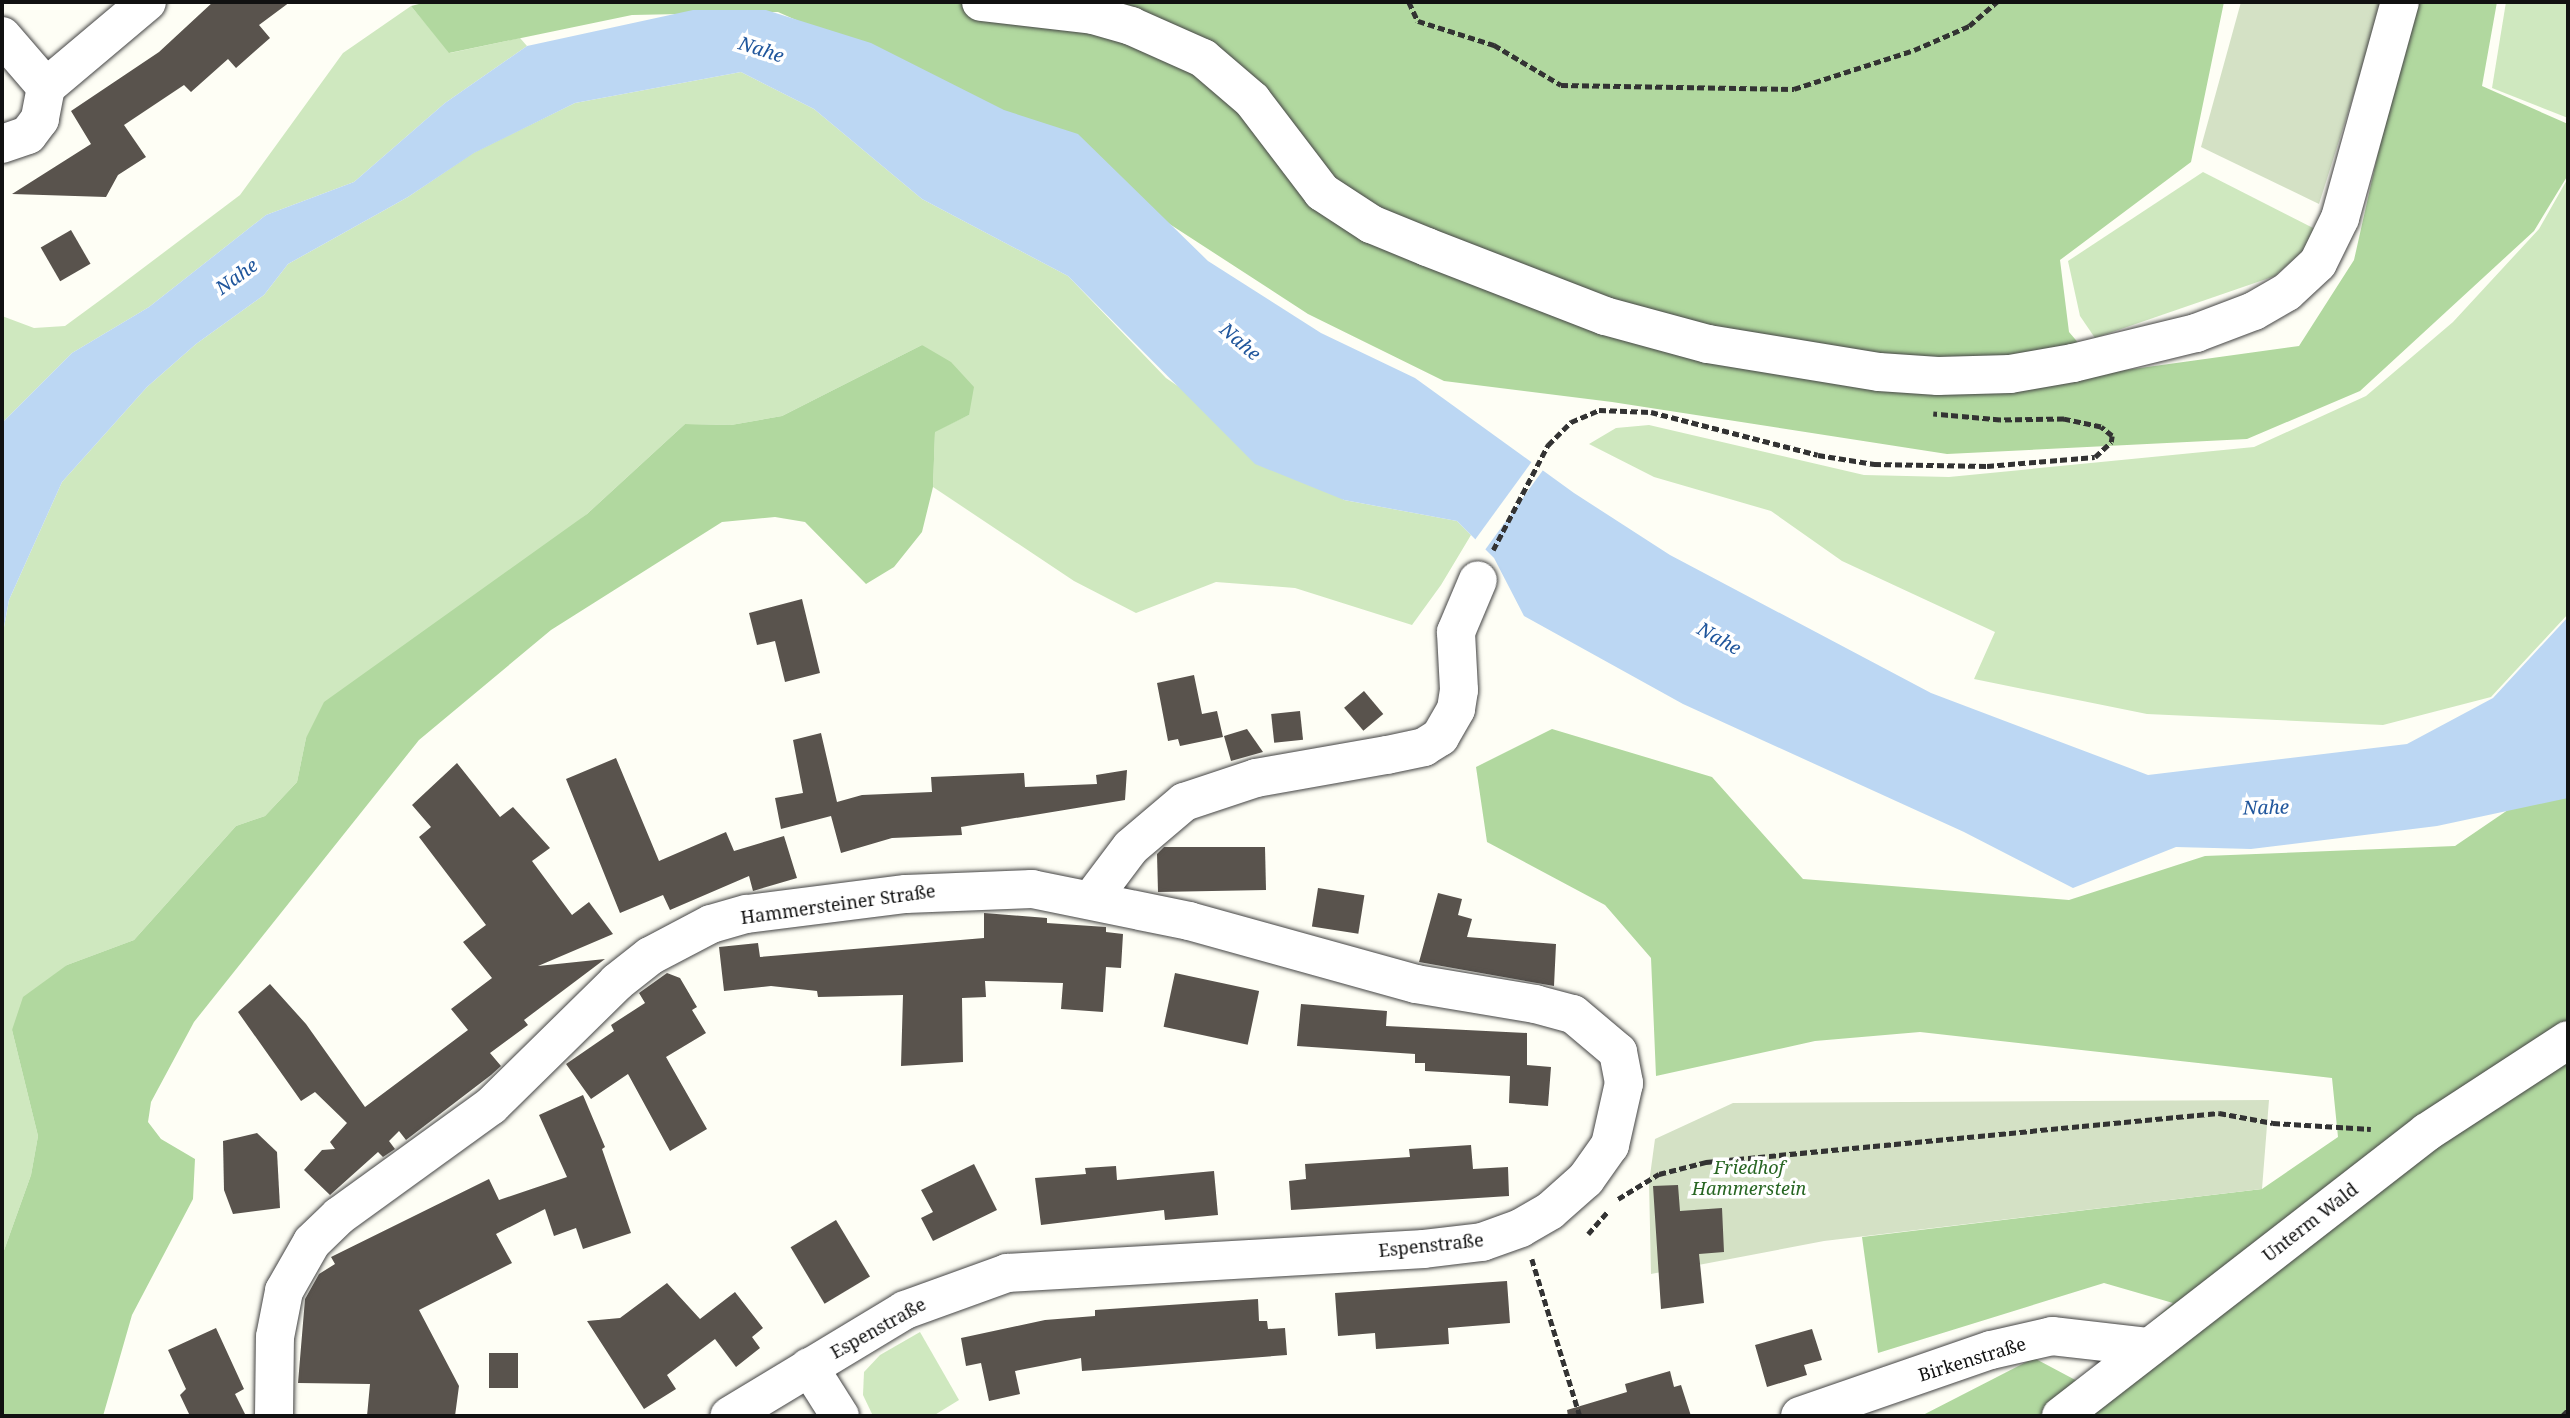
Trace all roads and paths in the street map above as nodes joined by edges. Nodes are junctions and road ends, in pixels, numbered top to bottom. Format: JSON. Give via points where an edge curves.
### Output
{"nodes":[{"id":1,"x":147,"y":2,"type":"edge"},
{"id":2,"x":981,"y":2,"type":"edge"},
{"id":3,"x":1409,"y":2,"type":"edge"},
{"id":4,"x":1997,"y":2,"type":"edge"},
{"id":5,"x":2400,"y":2,"type":"edge"},
{"id":6,"x":2,"y":36,"type":"edge"},
{"id":7,"x":46,"y":87,"type":"junction"},
{"id":8,"x":2,"y":144,"type":"edge"},
{"id":9,"x":1927,"y":413,"type":"dead end"},
{"id":10,"x":1478,"y":580,"type":"joint"},
{"id":11,"x":1091,"y":900,"type":"junction"},
{"id":12,"x":2568,"y":1040,"type":"edge"},
{"id":13,"x":2427,"y":1132,"type":"junction"},
{"id":14,"x":1521,"y":1228,"type":"junction"},
{"id":15,"x":1588,"y":1234,"type":"dead end"},
{"id":16,"x":2149,"y":1347,"type":"junction"},
{"id":17,"x":809,"y":1367,"type":"junction"},
{"id":18,"x":2568,"y":1410,"type":"edge"},
{"id":19,"x":274,"y":1416,"type":"edge"},
{"id":20,"x":729,"y":1416,"type":"edge"},
{"id":21,"x":840,"y":1416,"type":"edge"},
{"id":22,"x":1580,"y":1416,"type":"edge"},
{"id":23,"x":1800,"y":1416,"type":"edge"},
{"id":24,"x":2061,"y":1416,"type":"edge"},
{"id":25,"x":2563,"y":1416,"type":"edge"}],
"edges":[{"from":1,"to":7,"type":"street"},
{"from":2,"to":5,"type":"street","via":[[1093,15],[1152,34],[1203,58],[1252,100],[1322,192],[1371,225],[1427,247],[1605,316],[1708,344],[1880,372],[1938,376],[2010,374],[2073,363],[2196,333],[2254,311],[2287,292],[2318,263],[2335,229]]},
{"from":3,"to":4,"type":"path","via":[[1418,21],[1493,44],[1561,85],[1794,89],[1914,50],[1969,26]]},
{"from":6,"to":7,"type":"street"},
{"from":7,"to":8,"type":"street","via":[[40,119],[28,135]]},
{"from":9,"to":10,"type":"path","via":[[2084,422],[2107,431],[2111,442],[2095,457],[1987,466],[1874,464],[1614,407],[1571,422],[1548,445]]},
{"from":10,"to":11,"type":"street","via":[[1456,632],[1459,690],[1456,709],[1440,737],[1424,747],[1256,778],[1184,802],[1131,847]]},
{"from":11,"to":14,"type":"street","name":"Espenstraße","via":[[1189,921],[1416,984],[1535,1004],[1573,1014],[1595,1028],[1618,1052],[1624,1083],[1610,1145],[1587,1179],[1550,1212]]},
{"from":11,"to":19,"type":"street","name":"Hammersteiner Straße","via":[[1032,889],[970,888],[879,897],[747,914],[711,924],[650,956],[589,1007],[491,1106],[340,1216],[312,1242],[284,1292],[275,1337]]},
{"from":12,"to":13,"type":"street","name":"Unterm Wald"},
{"from":13,"to":15,"type":"path","via":[[2273,1123],[2219,1113],[1706,1162],[1659,1174],[1620,1196]]},
{"from":13,"to":16,"type":"street","name":"Unterm Wald"},
{"from":14,"to":17,"type":"street","name":"Espenstraße","via":[[1482,1242],[1424,1249],[1007,1273],[957,1287],[905,1310]]},
{"from":14,"to":22,"type":"path"},
{"from":16,"to":23,"type":"street","name":"Birkenstraße","via":[[2052,1336],[1991,1350]]},
{"from":16,"to":24,"type":"street","name":"Unterm Wald"},
{"from":17,"to":20,"type":"street","name":"Espenstraße"},
{"from":17,"to":21,"type":"street"},
{"from":18,"to":25,"type":"path"}]}
